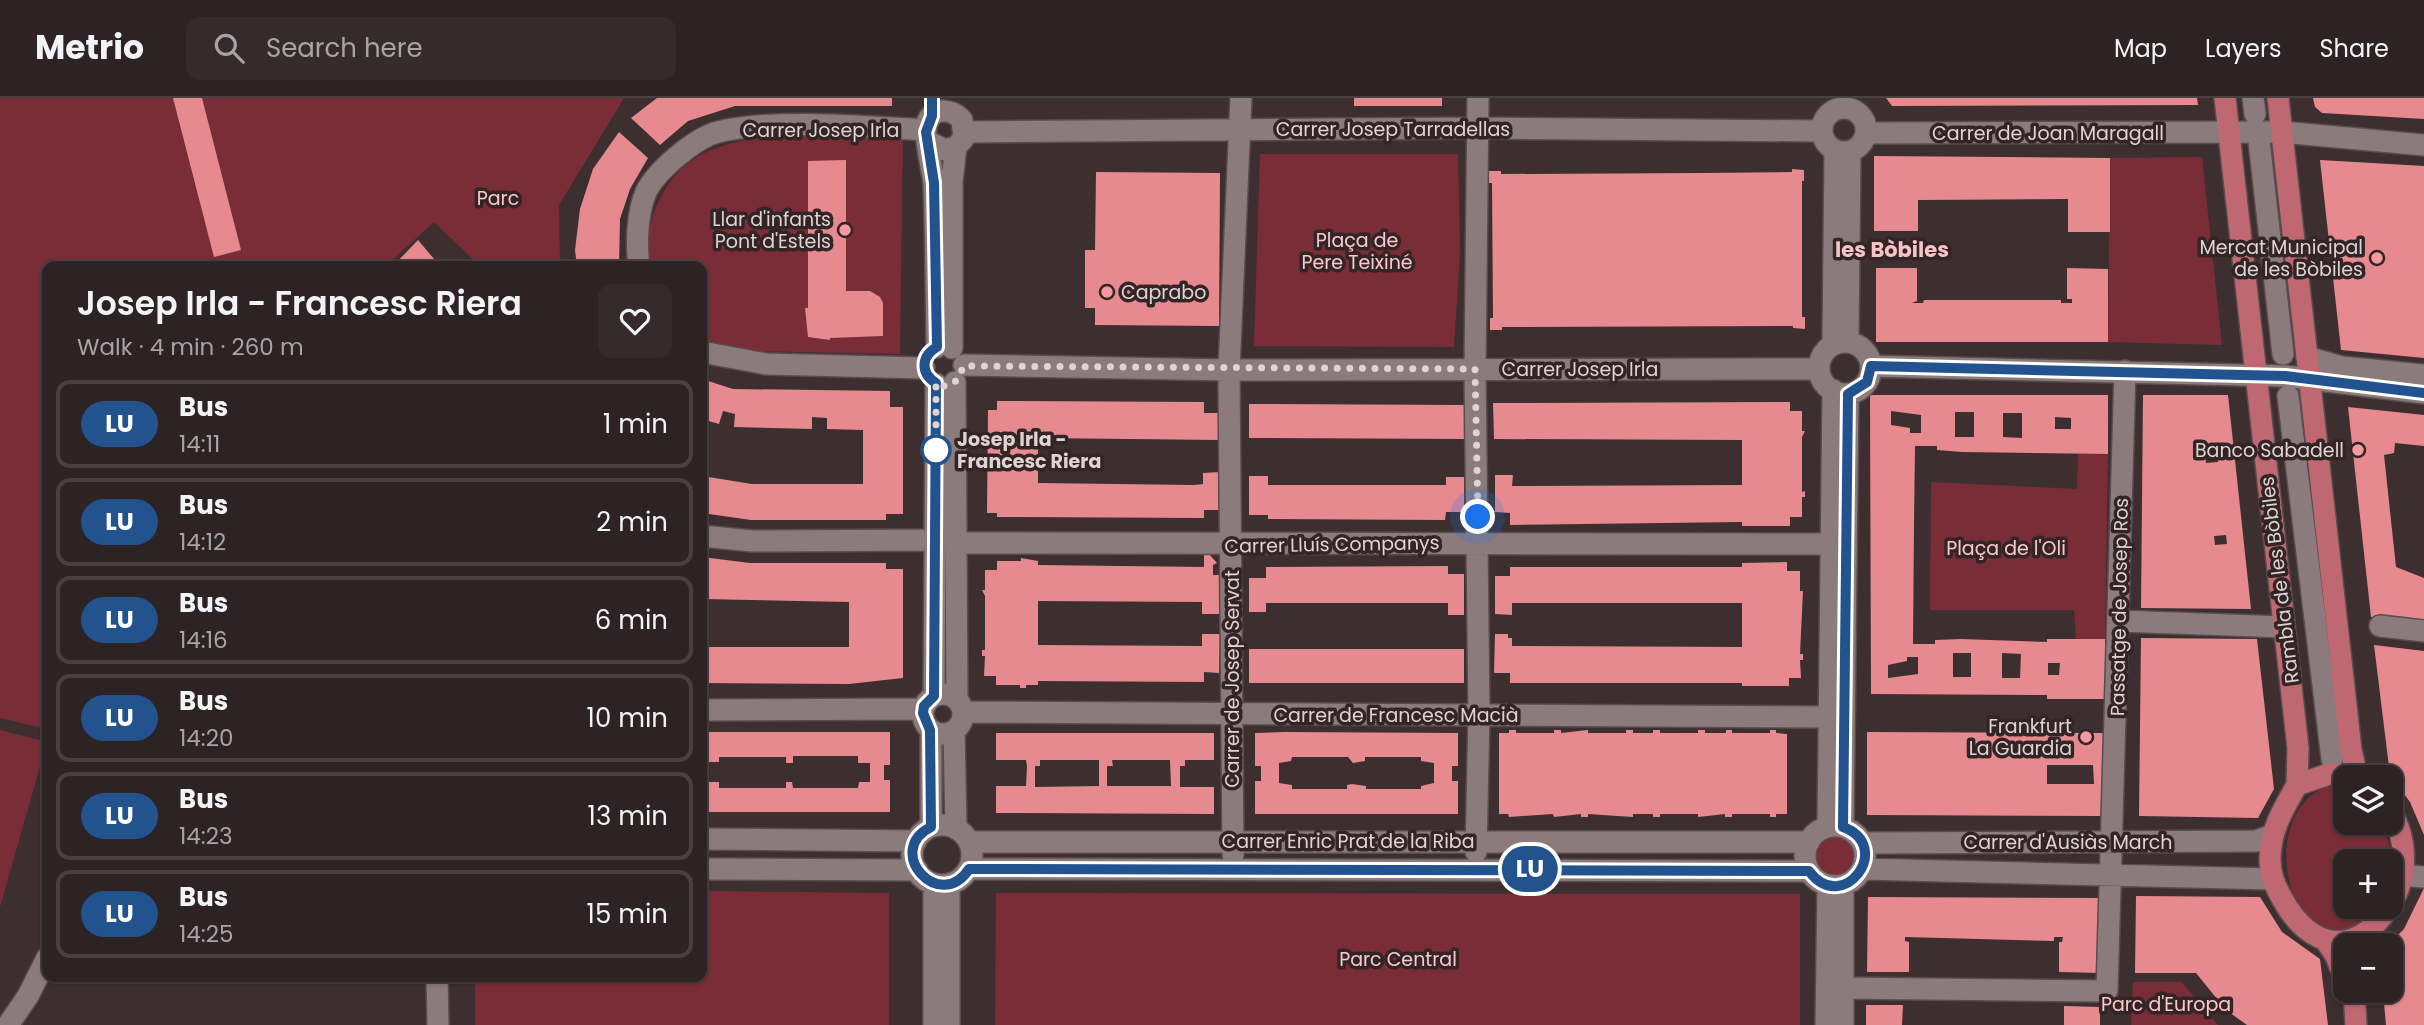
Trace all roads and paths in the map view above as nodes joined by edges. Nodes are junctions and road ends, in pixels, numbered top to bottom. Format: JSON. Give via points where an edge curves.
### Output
{"nodes":[{"id":1,"x":1241,"y":98,"type":"edge"},
{"id":2,"x":1478,"y":98,"type":"edge"},
{"id":3,"x":2225,"y":98,"type":"edge"},
{"id":4,"x":2278,"y":98,"type":"edge"},
{"id":5,"x":953,"y":105,"type":"edge"},
{"id":6,"x":1839,"y":110,"type":"edge"},
{"id":7,"x":930,"y":122,"type":"edge"},
{"id":8,"x":1478,"y":128,"type":"junction"},
{"id":9,"x":1242,"y":129,"type":"junction"},
{"id":10,"x":2282,"y":132,"type":"junction"},
{"id":11,"x":1866,"y":133,"type":"junction"},
{"id":12,"x":2229,"y":134,"type":"junction"},
{"id":13,"x":960,"y":139,"type":"junction"},
{"id":14,"x":2259,"y":141,"type":"dead end"},
{"id":15,"x":2424,"y":145,"type":"edge"},
{"id":16,"x":1843,"y":150,"type":"junction"},
{"id":17,"x":638,"y":261,"type":"edge"},
{"id":18,"x":1841,"y":343,"type":"junction"},
{"id":19,"x":945,"y":347,"type":"junction"},
{"id":20,"x":707,"y":353,"type":"edge"},
{"id":21,"x":2283,"y":354,"type":"dead end"},
{"id":22,"x":2307,"y":357,"type":"junction"},
{"id":23,"x":1871,"y":366,"type":"junction"},
{"id":24,"x":1475,"y":369,"type":"junction"},
{"id":25,"x":1819,"y":369,"type":"junction"},
{"id":26,"x":1229,"y":370,"type":"junction"},
{"id":27,"x":2125,"y":372,"type":"junction"},
{"id":28,"x":945,"y":375,"type":"junction"},
{"id":29,"x":2255,"y":375,"type":"junction"},
{"id":30,"x":2424,"y":375,"type":"edge"},
{"id":31,"x":2311,"y":379,"type":"junction"},
{"id":32,"x":1840,"y":392,"type":"junction"},
{"id":33,"x":2424,"y":393,"type":"edge"},
{"id":34,"x":2288,"y":396,"type":"dead end"},
{"id":35,"x":707,"y":536,"type":"edge"},
{"id":36,"x":936,"y":540,"type":"junction"},
{"id":37,"x":1478,"y":542,"type":"junction"},
{"id":38,"x":958,"y":543,"type":"junction"},
{"id":39,"x":1831,"y":544,"type":"junction"},
{"id":40,"x":1231,"y":545,"type":"junction"},
{"id":41,"x":2119,"y":621,"type":"junction"},
{"id":42,"x":2380,"y":626,"type":"dead end"},
{"id":43,"x":2284,"y":627,"type":"junction"},
{"id":44,"x":2424,"y":631,"type":"edge"},
{"id":45,"x":929,"y":702,"type":"junction"},
{"id":46,"x":707,"y":710,"type":"edge"},
{"id":47,"x":958,"y":714,"type":"junction"},
{"id":48,"x":1479,"y":714,"type":"junction"},
{"id":49,"x":1233,"y":715,"type":"junction"},
{"id":50,"x":1829,"y":717,"type":"junction"},
{"id":51,"x":930,"y":730,"type":"junction"},
{"id":52,"x":2332,"y":759,"type":"dead end"},
{"id":53,"x":2355,"y":765,"type":"edge"},
{"id":54,"x":2333,"y":775,"type":"edge"},
{"id":55,"x":2297,"y":785,"type":"junction"},
{"id":56,"x":1836,"y":827,"type":"junction"},
{"id":57,"x":923,"y":834,"type":"junction"},
{"id":58,"x":963,"y":835,"type":"junction"},
{"id":59,"x":2273,"y":835,"type":"junction"},
{"id":60,"x":2400,"y":835,"type":"edge"},
{"id":61,"x":707,"y":839,"type":"edge"},
{"id":62,"x":1477,"y":840,"type":"junction"},
{"id":63,"x":1233,"y":841,"type":"junction"},
{"id":64,"x":1809,"y":842,"type":"junction"},
{"id":65,"x":1862,"y":842,"type":"junction"},
{"id":66,"x":2113,"y":842,"type":"junction"},
{"id":67,"x":2403,"y":863,"type":"edge"},
{"id":68,"x":707,"y":869,"type":"edge"},
{"id":69,"x":969,"y":869,"type":"junction"},
{"id":70,"x":1476,"y":869,"type":"junction"},
{"id":71,"x":1863,"y":869,"type":"junction"},
{"id":72,"x":917,"y":870,"type":"junction"},
{"id":73,"x":1233,"y":871,"type":"junction"},
{"id":74,"x":1809,"y":871,"type":"junction"},
{"id":75,"x":2112,"y":874,"type":"junction"},
{"id":76,"x":2403,"y":875,"type":"edge"},
{"id":77,"x":2424,"y":877,"type":"edge"},
{"id":78,"x":2272,"y":879,"type":"junction"},
{"id":79,"x":941,"y":884,"type":"junction"},
{"id":80,"x":1836,"y":885,"type":"junction"},
{"id":81,"x":2381,"y":919,"type":"edge"},
{"id":82,"x":2368,"y":933,"type":"edge"},
{"id":83,"x":2326,"y":941,"type":"junction"},
{"id":84,"x":2333,"y":941,"type":"edge"},
{"id":85,"x":2333,"y":955,"type":"edge"},
{"id":86,"x":42,"y":968,"type":"edge"},
{"id":87,"x":437,"y":982,"type":"edge"},
{"id":88,"x":1843,"y":988,"type":"junction"},
{"id":89,"x":2353,"y":1003,"type":"edge"},
{"id":90,"x":8,"y":1025,"type":"edge"},
{"id":91,"x":438,"y":1025,"type":"edge"},
{"id":92,"x":934,"y":1025,"type":"edge"},
{"id":93,"x":950,"y":1025,"type":"edge"},
{"id":94,"x":1826,"y":1025,"type":"edge"},
{"id":95,"x":1843,"y":1025,"type":"edge"},
{"id":96,"x":2356,"y":1025,"type":"edge"}],
"edges":[{"from":1,"to":9,"type":"street","name":"Carrer de Josep Servat"},
{"from":2,"to":8,"type":"street"},
{"from":3,"to":12,"type":"main road","name":"Rambla de les Bòbiles"},
{"from":4,"to":10,"type":"main road"},
{"from":5,"to":7,"type":"street"},
{"from":5,"to":13,"type":"street","via":[[962,120]]},
{"from":6,"to":8,"type":"street","name":"Carrer Josep Tarradellas"},
{"from":6,"to":11,"type":"street","via":[[1863,119]]},
{"from":6,"to":16,"type":"street","via":[[1826,144]]},
{"from":7,"to":13,"type":"street","name":"Carrer Josep Tarradellas","via":[[945,150]]},
{"from":7,"to":17,"type":"street","name":"Carrer Josep Irla","via":[[761,126],[716,132],[675,157],[646,192],[636,246]]},
{"from":7,"to":19,"type":"street"},
{"from":8,"to":9,"type":"street","name":"Carrer Josep Tarradellas"},
{"from":8,"to":24,"type":"street"},
{"from":9,"to":13,"type":"street","name":"Carrer Josep Tarradellas"},
{"from":9,"to":26,"type":"street","name":"Carrer de Josep Servat"},
{"from":10,"to":12,"type":"street"},
{"from":10,"to":15,"type":"street"},
{"from":10,"to":22,"type":"main road"},
{"from":11,"to":12,"type":"street","name":"Carrer de Joan Maragall"},
{"from":11,"to":16,"type":"street","via":[[1860,145]]},
{"from":12,"to":29,"type":"main road","name":"Rambla de les Bòbiles"},
{"from":13,"to":19,"type":"street","via":[[952,181]]},
{"from":14,"to":21,"type":"street"},
{"from":16,"to":18,"type":"street"},
{"from":18,"to":23,"type":"street","via":[[1866,351]]},
{"from":18,"to":25,"type":"street","via":[[1823,354]]},
{"from":19,"to":28,"type":"street","via":[[960,353]]},
{"from":19,"to":28,"type":"street","via":[[928,353]]},
{"from":20,"to":28,"type":"street","name":"Carrer Josep Irla","via":[[766,364]]},
{"from":22,"to":30,"type":"street","via":[[2342,367]]},
{"from":22,"to":31,"type":"main road"},
{"from":23,"to":27,"type":"street"},
{"from":23,"to":32,"type":"street","via":[[1867,382]]},
{"from":24,"to":25,"type":"street","name":"Carrer Josep Irla"},
{"from":24,"to":26,"type":"street","name":"Carrer Josep Irla"},
{"from":24,"to":37,"type":"street"},
{"from":25,"to":32,"type":"street","via":[[1823,382]]},
{"from":26,"to":28,"type":"street","name":"Carrer Josep Irla"},
{"from":26,"to":40,"type":"street","name":"Carrer de Josep Servat"},
{"from":27,"to":29,"type":"street"},
{"from":27,"to":41,"type":"street","name":"Passatge de Josep Ros"},
{"from":28,"to":36,"type":"street"},
{"from":28,"to":38,"type":"street"},
{"from":29,"to":31,"type":"street"},
{"from":29,"to":43,"type":"main road","name":"Rambla de les Bòbiles"},
{"from":31,"to":33,"type":"street"},
{"from":31,"to":53,"type":"main road"},
{"from":32,"to":39,"type":"street"},
{"from":32,"to":56,"type":"street"},
{"from":34,"to":52,"type":"street","name":"Rambla de les Bòbiles"},
{"from":35,"to":36,"type":"street","via":[[752,541]]},
{"from":36,"to":45,"type":"street"},
{"from":37,"to":39,"type":"street","name":"Carrer Lluís Companys"},
{"from":37,"to":40,"type":"street","name":"Carrer Lluís Companys"},
{"from":37,"to":48,"type":"street"},
{"from":38,"to":40,"type":"street","name":"Carrer Lluís Companys"},
{"from":38,"to":47,"type":"street"},
{"from":39,"to":50,"type":"street"},
{"from":40,"to":49,"type":"street","name":"Carrer de Josep Servat"},
{"from":41,"to":43,"type":"street"},
{"from":41,"to":66,"type":"street","name":"Passatge de Josep Ros"},
{"from":42,"to":44,"type":"street"},
{"from":43,"to":55,"type":"main road","name":"Rambla de les Bòbiles","via":[[2298,748]]},
{"from":45,"to":46,"type":"street"},
{"from":45,"to":47,"type":"street","via":[[947,694]]},
{"from":45,"to":51,"type":"street","via":[[924,720]]},
{"from":47,"to":49,"type":"street","name":"Carrer de Francesc Macià"},
{"from":47,"to":51,"type":"street","via":[[945,735]]},
{"from":47,"to":58,"type":"street"},
{"from":48,"to":49,"type":"street","name":"Carrer de Francesc Macià"},
{"from":48,"to":50,"type":"street","name":"Carrer de Francesc Macià"},
{"from":48,"to":62,"type":"street"},
{"from":49,"to":63,"type":"street","name":"Carrer de Josep Servat"},
{"from":50,"to":56,"type":"street"},
{"from":51,"to":57,"type":"street"},
{"from":54,"to":55,"type":"main road"},
{"from":55,"to":59,"type":"main road"},
{"from":56,"to":64,"type":"street","via":[[1818,831]]},
{"from":56,"to":65,"type":"street","via":[[1850,830]]},
{"from":57,"to":58,"type":"street","via":[[944,825]]},
{"from":57,"to":61,"type":"street"},
{"from":57,"to":72,"type":"street","via":[[912,858]]},
{"from":58,"to":63,"type":"street","name":"Carrer Enric Prat de la Riba"},
{"from":58,"to":69,"type":"street","via":[[972,853]]},
{"from":59,"to":66,"type":"street","name":"Carrer d'Ausiàs March","via":[[2256,841]]},
{"from":59,"to":78,"type":"main road"},
{"from":60,"to":67,"type":"main road"},
{"from":62,"to":63,"type":"street","name":"Carrer Enric Prat de la Riba"},
{"from":62,"to":64,"type":"street","name":"Carrer Enric Prat de la Riba"},
{"from":62,"to":70,"type":"street"},
{"from":63,"to":73,"type":"street","name":"Carrer de Josep Servat"},
{"from":64,"to":74,"type":"street","via":[[1805,856]]},
{"from":65,"to":66,"type":"street","name":"Carrer d'Ausiàs March"},
{"from":65,"to":71,"type":"street"},
{"from":66,"to":75,"type":"street","name":"Passatge de Josep Ros"},
{"from":68,"to":72,"type":"street"},
{"from":69,"to":73,"type":"street","name":"Carrer Enric Prat de la Riba"},
{"from":69,"to":79,"type":"street","via":[[962,878]]},
{"from":70,"to":73,"type":"street","name":"Carrer Enric Prat de la Riba"},
{"from":70,"to":74,"type":"street","name":"Carrer Enric Prat de la Riba"},
{"from":71,"to":75,"type":"street","name":"Carrer d'Ausiàs March"},
{"from":71,"to":80,"type":"street","via":[[1856,878]]},
{"from":72,"to":79,"type":"street"},
{"from":74,"to":80,"type":"street","via":[[1818,880]]},
{"from":75,"to":78,"type":"street","name":"Carrer d'Ausiàs March"},
{"from":75,"to":88,"type":"street","name":"Passatge de Josep Ros","via":[[2107,991]]},
{"from":76,"to":77,"type":"street"},
{"from":78,"to":83,"type":"main road","via":[[2296,921]]},
{"from":79,"to":92,"type":"street"},
{"from":79,"to":93,"type":"street"},
{"from":80,"to":88,"type":"street"},
{"from":80,"to":94,"type":"street"},
{"from":81,"to":82,"type":"main road"},
{"from":83,"to":84,"type":"main road"},
{"from":83,"to":85,"type":"main road"},
{"from":86,"to":90,"type":"street"},
{"from":87,"to":91,"type":"street"},
{"from":88,"to":95,"type":"street"},
{"from":89,"to":96,"type":"main road"}]}
